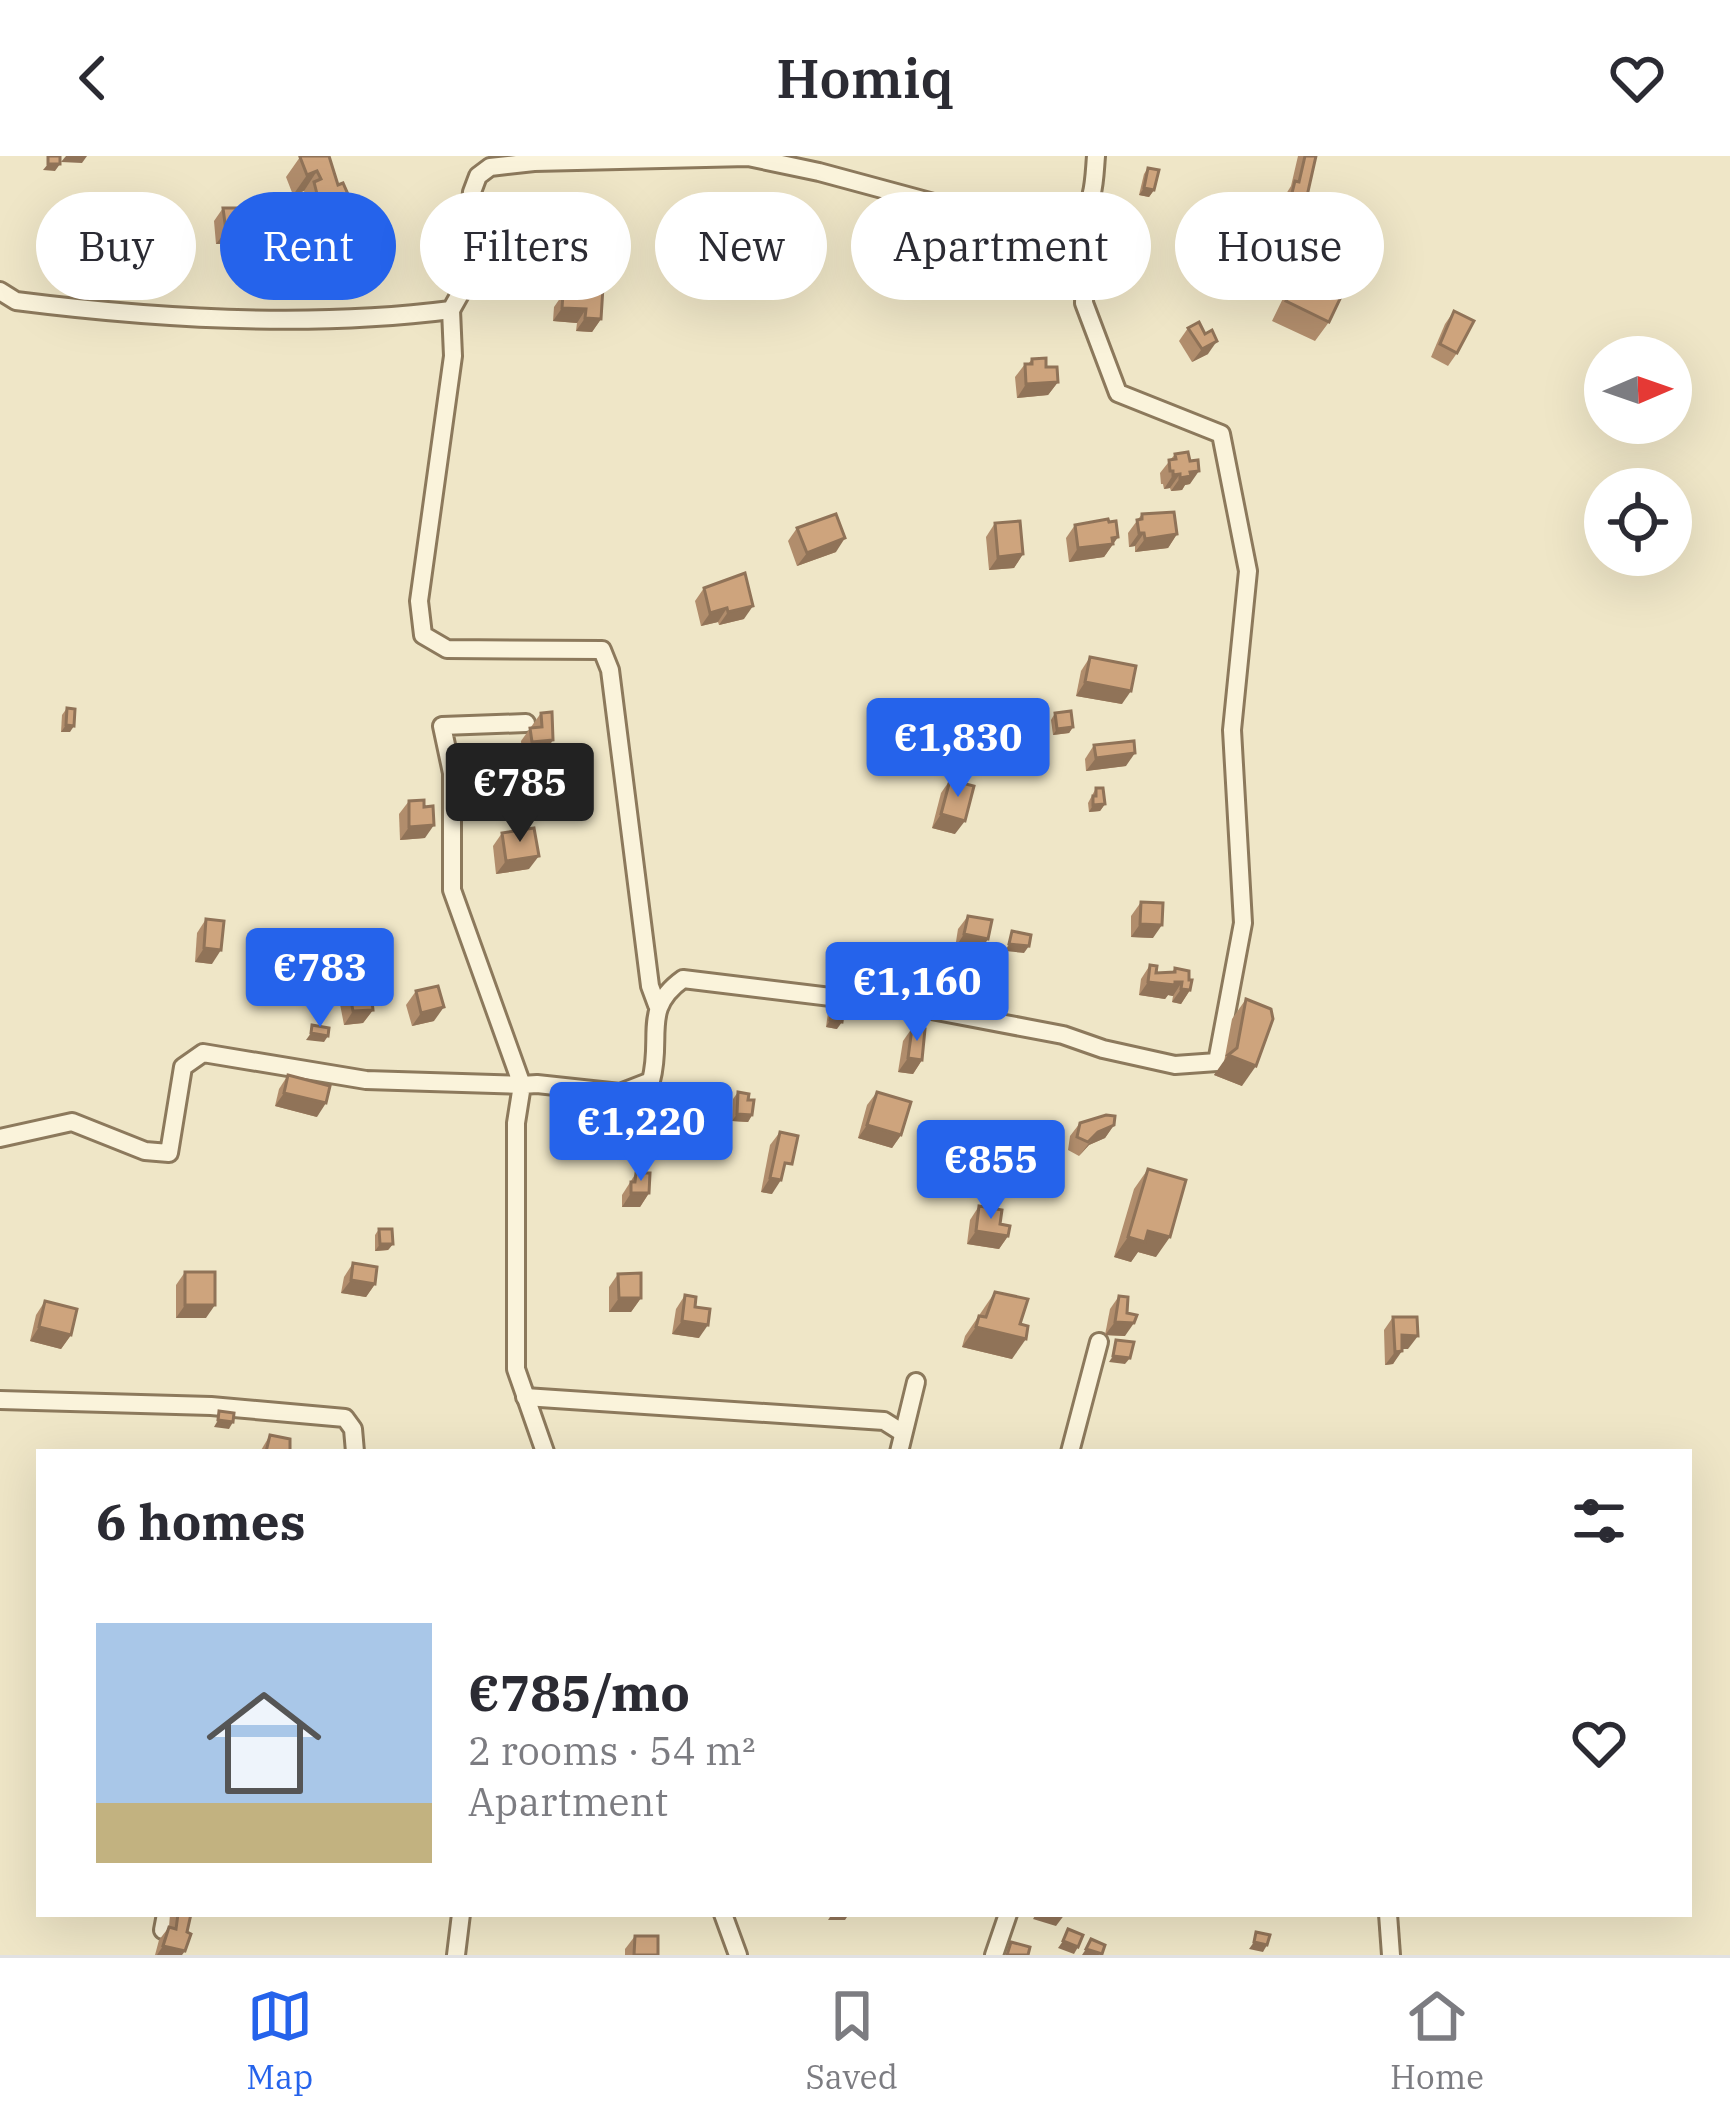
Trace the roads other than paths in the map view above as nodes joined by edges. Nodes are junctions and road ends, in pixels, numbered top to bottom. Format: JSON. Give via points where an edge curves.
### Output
{"nodes":[{"id":1,"x":472,"y":156,"type":"edge"},
{"id":2,"x":1096,"y":156,"type":"edge"},
{"id":3,"x":478,"y":176,"type":"junction"},
{"id":4,"x":893,"y":192,"type":"edge"},
{"id":5,"x":1093,"y":192,"type":"edge"},
{"id":6,"x":0,"y":291,"type":"edge"},
{"id":7,"x":1084,"y":300,"type":"edge"},
{"id":8,"x":451,"y":310,"type":"junction"},
{"id":9,"x":526,"y":723,"type":"dead end"},
{"id":10,"x":657,"y":1005,"type":"junction"},
{"id":11,"x":522,"y":1085,"type":"junction"},
{"id":12,"x":0,"y":1138,"type":"edge"},
{"id":13,"x":1099,"y":1342,"type":"dead end"},
{"id":14,"x":916,"y":1382,"type":"dead end"},
{"id":15,"x":525,"y":1397,"type":"junction"},
{"id":16,"x":0,"y":1400,"type":"edge"},
{"id":17,"x":901,"y":1443,"type":"edge"},
{"id":18,"x":355,"y":1449,"type":"edge"},
{"id":19,"x":544,"y":1449,"type":"edge"},
{"id":20,"x":1071,"y":1449,"type":"edge"},
{"id":21,"x":461,"y":1917,"type":"edge"},
{"id":22,"x":724,"y":1917,"type":"edge"},
{"id":23,"x":1007,"y":1917,"type":"edge"},
{"id":24,"x":1388,"y":1917,"type":"edge"},
{"id":25,"x":456,"y":1955,"type":"edge"},
{"id":26,"x":738,"y":1955,"type":"edge"},
{"id":27,"x":994,"y":1955,"type":"edge"},
{"id":28,"x":1391,"y":1955,"type":"edge"}],
"edges":[{"from":1,"to":3,"type":"street"},
{"from":2,"to":5,"type":"street"},
{"from":3,"to":4,"type":"street","via":[[534,162],[748,157]]},
{"from":3,"to":8,"type":"street"},
{"from":6,"to":8,"type":"street","via":[[16,301],[273,319]]},
{"from":7,"to":10,"type":"street","via":[[1118,393],[1221,434],[1248,571],[1232,730],[1243,923],[1216,1062],[1175,1065],[921,1008],[683,979]]},
{"from":8,"to":10,"type":"street","via":[[453,356],[419,601],[423,635],[447,649],[602,650]]},
{"from":9,"to":11,"type":"street","via":[[442,726],[452,773],[452,890]]},
{"from":10,"to":11,"type":"street","via":[[651,1081],[620,1093]]},
{"from":11,"to":12,"type":"street","via":[[366,1080],[202,1053],[183,1066],[169,1153],[72,1122]]},
{"from":11,"to":15,"type":"street","via":[[515,1369]]},
{"from":13,"to":20,"type":"street"},
{"from":14,"to":17,"type":"street"},
{"from":15,"to":17,"type":"street","via":[[884,1421]]},
{"from":15,"to":19,"type":"street"},
{"from":16,"to":18,"type":"street","via":[[345,1418]]},
{"from":21,"to":25,"type":"street"},
{"from":22,"to":26,"type":"street"},
{"from":23,"to":27,"type":"street"},
{"from":24,"to":28,"type":"street"}]}
